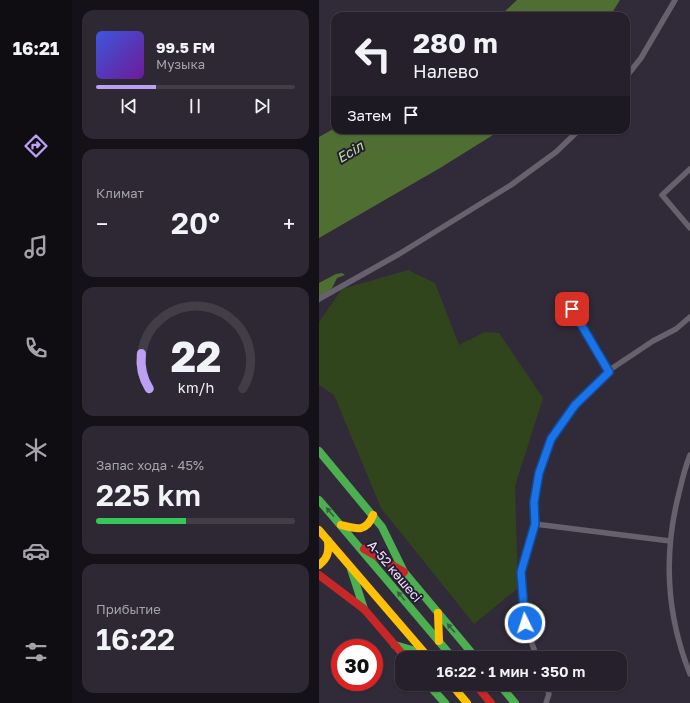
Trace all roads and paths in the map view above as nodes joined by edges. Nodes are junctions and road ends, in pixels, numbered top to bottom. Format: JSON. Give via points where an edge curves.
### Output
{"nodes":[{"id":1,"x":675,"y":0,"type":"edge"},
{"id":2,"x":630,"y":72,"type":"edge"},
{"id":3,"x":575,"y":134,"type":"edge"},
{"id":4,"x":690,"y":169,"type":"edge"},
{"id":5,"x":690,"y":228,"type":"edge"},
{"id":6,"x":319,"y":299,"type":"edge"},
{"id":7,"x":572,"y":309,"type":"dead end"},
{"id":8,"x":690,"y":317,"type":"edge"},
{"id":9,"x":609,"y":372,"type":"junction"},
{"id":10,"x":319,"y":451,"type":"edge"},
{"id":11,"x":690,"y":455,"type":"edge"},
{"id":12,"x":319,"y":500,"type":"edge"},
{"id":13,"x":373,"y":515,"type":"junction"},
{"id":14,"x":535,"y":524,"type":"junction"},
{"id":15,"x":341,"y":525,"type":"junction"},
{"id":16,"x":319,"y":530,"type":"edge"},
{"id":17,"x":328,"y":541,"type":"junction"},
{"id":18,"x":670,"y":541,"type":"junction"},
{"id":19,"x":359,"y":546,"type":"junction"},
{"id":20,"x":319,"y":565,"type":"edge"},
{"id":21,"x":349,"y":565,"type":"junction"},
{"id":22,"x":404,"y":572,"type":"junction"},
{"id":23,"x":319,"y":575,"type":"edge"},
{"id":24,"x":364,"y":609,"type":"junction"},
{"id":25,"x":438,"y":613,"type":"junction"},
{"id":26,"x":439,"y":641,"type":"junction"},
{"id":27,"x":395,"y":645,"type":"junction"},
{"id":28,"x":400,"y":651,"type":"edge"},
{"id":29,"x":413,"y":651,"type":"edge"},
{"id":30,"x":424,"y":651,"type":"edge"},
{"id":31,"x":447,"y":651,"type":"edge"},
{"id":32,"x":470,"y":651,"type":"edge"},
{"id":33,"x":535,"y":651,"type":"edge"},
{"id":34,"x":690,"y":674,"type":"edge"},
{"id":35,"x":434,"y":691,"type":"edge"},
{"id":36,"x":457,"y":691,"type":"edge"},
{"id":37,"x":481,"y":691,"type":"edge"},
{"id":38,"x":505,"y":691,"type":"edge"},
{"id":39,"x":548,"y":691,"type":"edge"},
{"id":40,"x":445,"y":703,"type":"edge"},
{"id":41,"x":467,"y":703,"type":"edge"},
{"id":42,"x":491,"y":703,"type":"edge"},
{"id":43,"x":515,"y":703,"type":"edge"},
{"id":44,"x":546,"y":703,"type":"edge"}],
"edges":[{"from":1,"to":2,"type":"street"},
{"from":3,"to":6,"type":"street","via":[[556,152],[511,185],[399,254]]},
{"from":4,"to":5,"type":"street","via":[[662,195]]},
{"from":7,"to":9,"type":"street"},
{"from":8,"to":9,"type":"street"},
{"from":9,"to":14,"type":"street","via":[[575,405],[551,439],[539,473],[534,502]]},
{"from":10,"to":13,"type":"street"},
{"from":11,"to":18,"type":"street","via":[[673,516]]},
{"from":15,"to":12,"type":"street","name":"А-52 көшесі","one_way":true},
{"from":13,"to":15,"type":"street","via":[[366,527],[358,529]]},
{"from":13,"to":22,"type":"street","via":[[382,527]]},
{"from":14,"to":18,"type":"street"},
{"from":14,"to":33,"type":"street","via":[[521,572],[525,623]]},
{"from":15,"to":19,"type":"street","name":"А-52 көшесі"},
{"from":16,"to":17,"type":"street"},
{"from":17,"to":20,"type":"street","via":[[329,553],[326,561]]},
{"from":17,"to":21,"type":"street"},
{"from":18,"to":34,"type":"street","via":[[671,603],[681,651]]},
{"from":19,"to":22,"type":"street"},
{"from":26,"to":19,"type":"street","name":"А-52 көшесі","one_way":true},
{"from":21,"to":24,"type":"street"},
{"from":21,"to":30,"type":"street"},
{"from":22,"to":25,"type":"street"},
{"from":23,"to":24,"type":"street"},
{"from":24,"to":27,"type":"street"},
{"from":25,"to":26,"type":"street"},
{"from":32,"to":25,"type":"street","one_way":true},
{"from":26,"to":31,"type":"street","name":"А-52 көшесі"},
{"from":27,"to":28,"type":"street"},
{"from":27,"to":29,"type":"street"},
{"from":35,"to":40,"type":"street"},
{"from":36,"to":41,"type":"street"},
{"from":37,"to":42,"type":"street"},
{"from":38,"to":43,"type":"street"},
{"from":39,"to":44,"type":"street"}]}
